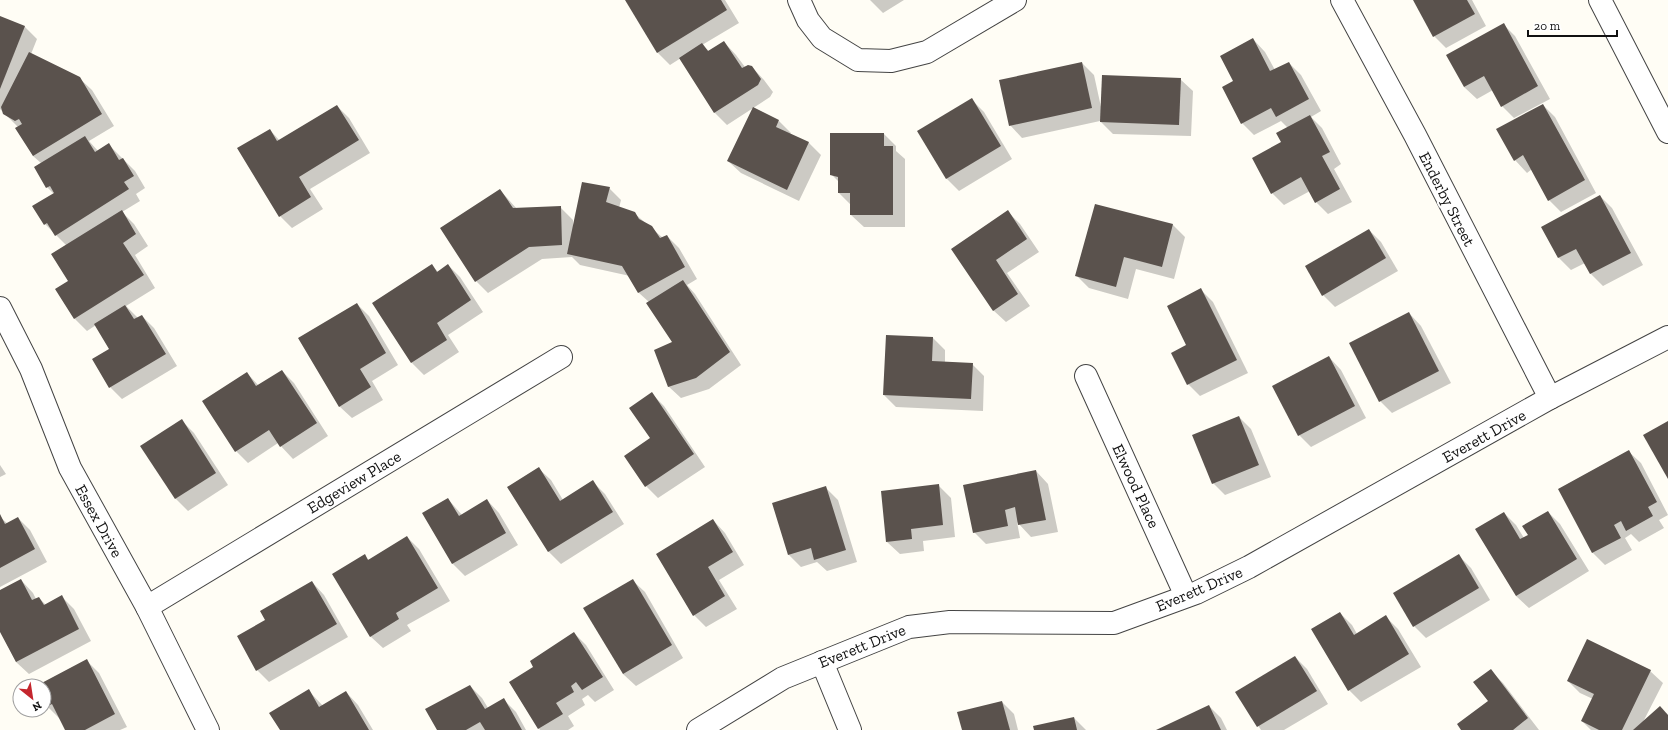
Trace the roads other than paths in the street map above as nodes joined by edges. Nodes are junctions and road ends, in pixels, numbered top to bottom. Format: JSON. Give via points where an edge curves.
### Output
{"nodes":[{"id":1,"x":799,"y":0,"type":"edge"},
{"id":2,"x":1015,"y":0,"type":"edge"},
{"id":3,"x":1342,"y":0,"type":"edge"},
{"id":4,"x":1600,"y":0,"type":"edge"},
{"id":5,"x":1668,"y":132,"type":"edge"},
{"id":6,"x":0,"y":308,"type":"edge"},
{"id":7,"x":1668,"y":337,"type":"edge"},
{"id":8,"x":561,"y":357,"type":"dead end"},
{"id":9,"x":1086,"y":376,"type":"dead end"},
{"id":10,"x":1550,"y":398,"type":"junction"},
{"id":11,"x":1186,"y":596,"type":"junction"},
{"id":12,"x":147,"y":608,"type":"junction"},
{"id":13,"x":822,"y":662,"type":"junction"},
{"id":14,"x":208,"y":730,"type":"edge"},
{"id":15,"x":698,"y":730,"type":"edge"},
{"id":16,"x":850,"y":730,"type":"edge"}],
"edges":[{"from":1,"to":2,"type":"street","via":[[808,20],[822,38],[858,60],[891,61],[927,52]]},
{"from":3,"to":10,"type":"street","name":"Enderby Street","via":[[1415,135]]},
{"from":4,"to":5,"type":"street"},
{"from":6,"to":12,"type":"street","name":"Essex Drive","via":[[31,369],[70,468]]},
{"from":7,"to":10,"type":"street","name":"Everett Drive"},
{"from":8,"to":12,"type":"street","name":"Edgeview Place"},
{"from":9,"to":11,"type":"street","name":"Elwood Place"},
{"from":10,"to":11,"type":"street","name":"Everett Drive","via":[[1249,567]]},
{"from":11,"to":13,"type":"street","name":"Everett Drive","via":[[1114,623],[950,622],[909,627]]},
{"from":12,"to":14,"type":"street","name":"Essex Drive"},
{"from":13,"to":15,"type":"street","name":"Everett Drive","via":[[783,678]]},
{"from":13,"to":16,"type":"street"}]}
